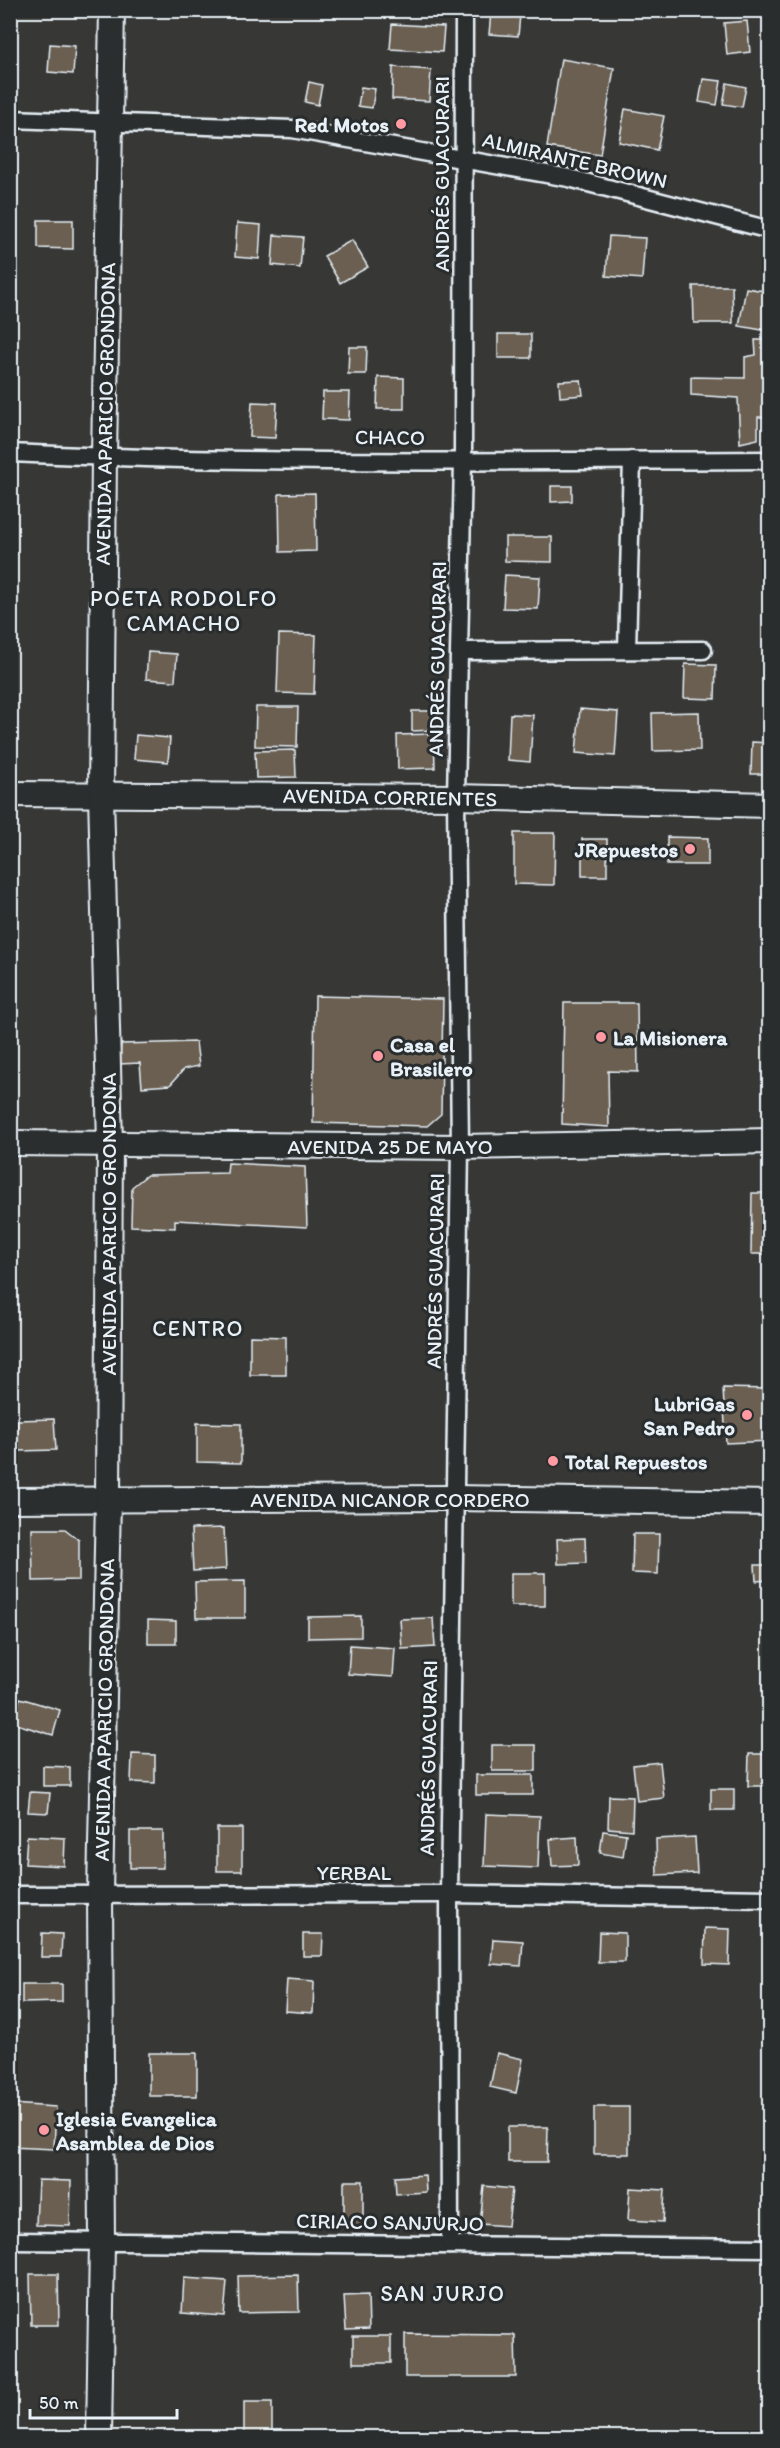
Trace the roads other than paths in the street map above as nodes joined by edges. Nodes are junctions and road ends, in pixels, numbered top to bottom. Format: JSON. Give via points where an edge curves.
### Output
{"nodes":[{"id":1,"x":112,"y":10,"type":"edge"},
{"id":2,"x":464,"y":10,"type":"edge"},
{"id":3,"x":10,"y":119,"type":"edge"},
{"id":4,"x":110,"y":123,"type":"junction"},
{"id":5,"x":463,"y":158,"type":"junction"},
{"id":6,"x":770,"y":230,"type":"edge"},
{"id":7,"x":10,"y":453,"type":"edge"},
{"id":8,"x":104,"y":457,"type":"junction"},
{"id":9,"x":463,"y":460,"type":"junction"},
{"id":10,"x":632,"y":460,"type":"junction"},
{"id":11,"x":770,"y":460,"type":"edge"},
{"id":12,"x":627,"y":650,"type":"junction"},
{"id":13,"x":703,"y":650,"type":"dead end"},
{"id":14,"x":460,"y":651,"type":"junction"},
{"id":15,"x":10,"y":794,"type":"edge"},
{"id":16,"x":102,"y":795,"type":"junction"},
{"id":17,"x":456,"y":797,"type":"junction"},
{"id":18,"x":770,"y":805,"type":"edge"},
{"id":19,"x":770,"y":1141,"type":"edge"},
{"id":20,"x":10,"y":1143,"type":"edge"},
{"id":21,"x":110,"y":1144,"type":"junction"},
{"id":22,"x":460,"y":1147,"type":"junction"},
{"id":23,"x":454,"y":1498,"type":"junction"},
{"id":24,"x":108,"y":1499,"type":"junction"},
{"id":25,"x":10,"y":1500,"type":"edge"},
{"id":26,"x":770,"y":1503,"type":"edge"},
{"id":27,"x":10,"y":1894,"type":"edge"},
{"id":28,"x":100,"y":1894,"type":"junction"},
{"id":29,"x":449,"y":1894,"type":"junction"},
{"id":30,"x":770,"y":1899,"type":"edge"},
{"id":31,"x":10,"y":2241,"type":"edge"},
{"id":32,"x":102,"y":2242,"type":"junction"},
{"id":33,"x":450,"y":2245,"type":"junction"},
{"id":34,"x":770,"y":2248,"type":"edge"},
{"id":35,"x":99,"y":2438,"type":"edge"}],
"edges":[{"from":1,"to":4,"type":"main road","name":"AVENIDA APARICIO GRONDONA"},
{"from":2,"to":5,"type":"street","name":"ANDRÉS GUACURARI"},
{"from":3,"to":4,"type":"street","name":"ALMIRANTE BROWN"},
{"from":4,"to":5,"type":"street","name":"ALMIRANTE BROWN","via":[[292,129]]},
{"from":4,"to":8,"type":"main road","name":"AVENIDA APARICIO GRONDONA"},
{"from":5,"to":6,"type":"street","name":"ALMIRANTE BROWN","via":[[569,178]]},
{"from":5,"to":9,"type":"street","name":"ANDRÉS GUACURARI"},
{"from":7,"to":8,"type":"street","name":"CHACO"},
{"from":8,"to":9,"type":"street","name":"CHACO"},
{"from":8,"to":16,"type":"main road","name":"AVENIDA APARICIO GRONDONA"},
{"from":9,"to":10,"type":"street","name":"CHACO"},
{"from":9,"to":14,"type":"street","name":"ANDRÉS GUACURARI"},
{"from":10,"to":11,"type":"street","name":"CHACO"},
{"from":10,"to":12,"type":"street"},
{"from":12,"to":13,"type":"street"},
{"from":12,"to":14,"type":"street"},
{"from":14,"to":17,"type":"street","name":"ANDRÉS GUACURARI"},
{"from":15,"to":16,"type":"main road","name":"AVENIDA CORRIENTES"},
{"from":16,"to":17,"type":"main road","name":"AVENIDA CORRIENTES"},
{"from":16,"to":21,"type":"main road","name":"AVENIDA APARICIO GRONDONA"},
{"from":17,"to":18,"type":"main road","name":"AVENIDA CORRIENTES"},
{"from":17,"to":22,"type":"street","name":"ANDRÉS GUACURARI"},
{"from":19,"to":22,"type":"main road","name":"AVENIDA 25 DE MAYO"},
{"from":20,"to":21,"type":"main road","name":"AVENIDA 25 DE MAYO"},
{"from":21,"to":22,"type":"main road","name":"AVENIDA 25 DE MAYO"},
{"from":21,"to":24,"type":"main road","name":"AVENIDA APARICIO GRONDONA"},
{"from":22,"to":23,"type":"street","name":"ANDRÉS GUACURARI"},
{"from":23,"to":24,"type":"main road","name":"AVENIDA NICANOR CORDERO"},
{"from":23,"to":26,"type":"main road","name":"AVENIDA NICANOR CORDERO"},
{"from":23,"to":29,"type":"street","name":"ANDRÉS GUACURARI"},
{"from":24,"to":25,"type":"main road","name":"AVENIDA NICANOR CORDERO"},
{"from":24,"to":28,"type":"main road","name":"AVENIDA APARICIO GRONDONA"},
{"from":27,"to":28,"type":"street","name":"YERBAL"},
{"from":28,"to":29,"type":"street","name":"YERBAL"},
{"from":28,"to":32,"type":"main road","name":"AVENIDA APARICIO GRONDONA"},
{"from":29,"to":30,"type":"street","name":"YERBAL"},
{"from":29,"to":33,"type":"street","name":"ANDRÉS GUACURARI"},
{"from":31,"to":32,"type":"street","name":"CIRIACO SANJURJO"},
{"from":32,"to":33,"type":"street","name":"CIRIACO SANJURJO"},
{"from":32,"to":35,"type":"main road","name":"AVENIDA APARICIO GRONDONA"},
{"from":33,"to":34,"type":"street","name":"CIRIACO SANJURJO"}]}
